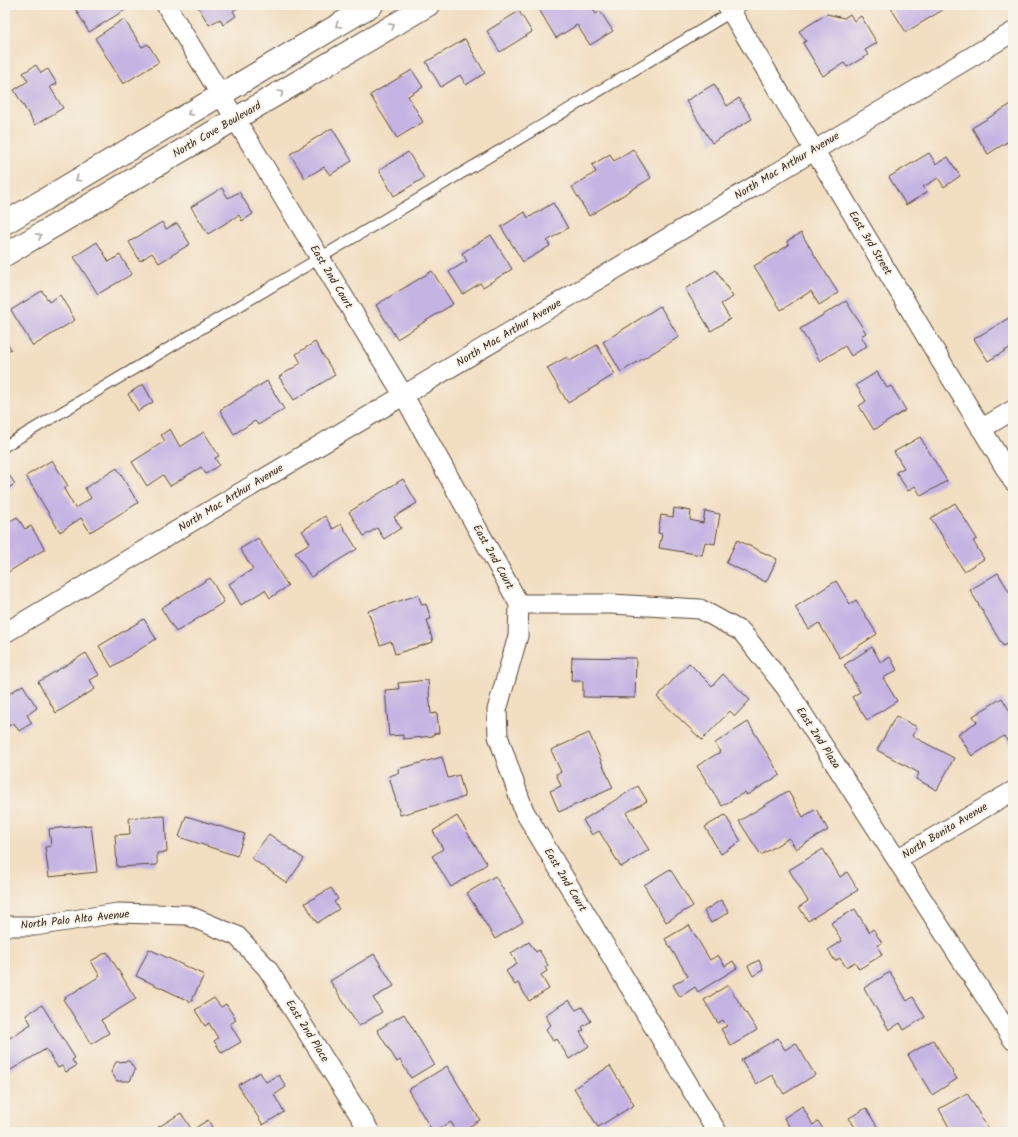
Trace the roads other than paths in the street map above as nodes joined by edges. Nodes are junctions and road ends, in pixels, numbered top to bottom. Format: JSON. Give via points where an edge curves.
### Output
{"nodes":[{"id":1,"x":166,"y":5,"type":"edge"},
{"id":2,"x":372,"y":5,"type":"edge"},
{"id":3,"x":428,"y":5,"type":"edge"},
{"id":4,"x":734,"y":7,"type":"edge"},
{"id":5,"x":1013,"y":32,"type":"edge"},
{"id":6,"x":220,"y":95,"type":"junction"},
{"id":7,"x":235,"y":120,"type":"junction"},
{"id":8,"x":814,"y":151,"type":"junction"},
{"id":9,"x":5,"y":222,"type":"edge"},
{"id":10,"x":5,"y":256,"type":"edge"},
{"id":11,"x":320,"y":258,"type":"junction"},
{"id":12,"x":404,"y":396,"type":"junction"},
{"id":13,"x":1013,"y":410,"type":"edge"},
{"id":14,"x":981,"y":429,"type":"junction"},
{"id":15,"x":5,"y":446,"type":"edge"},
{"id":16,"x":1013,"y":481,"type":"edge"},
{"id":17,"x":519,"y":604,"type":"junction"},
{"id":18,"x":5,"y":632,"type":"edge"},
{"id":19,"x":1013,"y":791,"type":"edge"},
{"id":20,"x":897,"y":859,"type":"junction"},
{"id":21,"x":5,"y":926,"type":"edge"},
{"id":22,"x":237,"y":936,"type":"joint"},
{"id":23,"x":1013,"y":1040,"type":"edge"},
{"id":24,"x":367,"y":1131,"type":"edge"},
{"id":25,"x":717,"y":1132,"type":"edge"}],
"edges":[{"from":1,"to":6,"type":"street","name":"East 2nd Court"},
{"from":2,"to":6,"type":"street","one_way":true},
{"from":7,"to":3,"type":"street","name":"North Cove Boulevard","one_way":true},
{"from":4,"to":8,"type":"street","name":"East 3rd Street"},
{"from":4,"to":11,"type":"lane"},
{"from":5,"to":8,"type":"street","name":"North Mac Arthur Avenue"},
{"from":6,"to":7,"type":"street","name":"East 2nd Court"},
{"from":6,"to":9,"type":"street","one_way":true},
{"from":10,"to":7,"type":"street","name":"North Cove Boulevard","one_way":true},
{"from":7,"to":11,"type":"street","name":"East 2nd Court"},
{"from":8,"to":12,"type":"street","name":"North Mac Arthur Avenue"},
{"from":8,"to":14,"type":"street","name":"East 3rd Street"},
{"from":11,"to":12,"type":"street","name":"East 2nd Court"},
{"from":11,"to":15,"type":"lane"},
{"from":12,"to":17,"type":"street","name":"East 2nd Court"},
{"from":12,"to":18,"type":"street","name":"North Mac Arthur Avenue"},
{"from":13,"to":14,"type":"street"},
{"from":14,"to":16,"type":"street","name":"East 3rd Street"},
{"from":17,"to":20,"type":"street","name":"East 2nd Plaza","via":[[611,604],[700,609],[742,632],[786,688]]},
{"from":17,"to":25,"type":"street","name":"East 2nd Court","via":[[518,636],[497,710],[498,736],[524,811]]},
{"from":19,"to":20,"type":"street","name":"North Bonita Avenue"},
{"from":20,"to":23,"type":"street","name":"East 2nd Plaza"},
{"from":21,"to":22,"type":"street","name":"North Palo Alto Avenue","via":[[35,926],[118,913],[187,915]]},
{"from":22,"to":24,"type":"street","name":"East 2nd Place","via":[[267,968]]}]}
